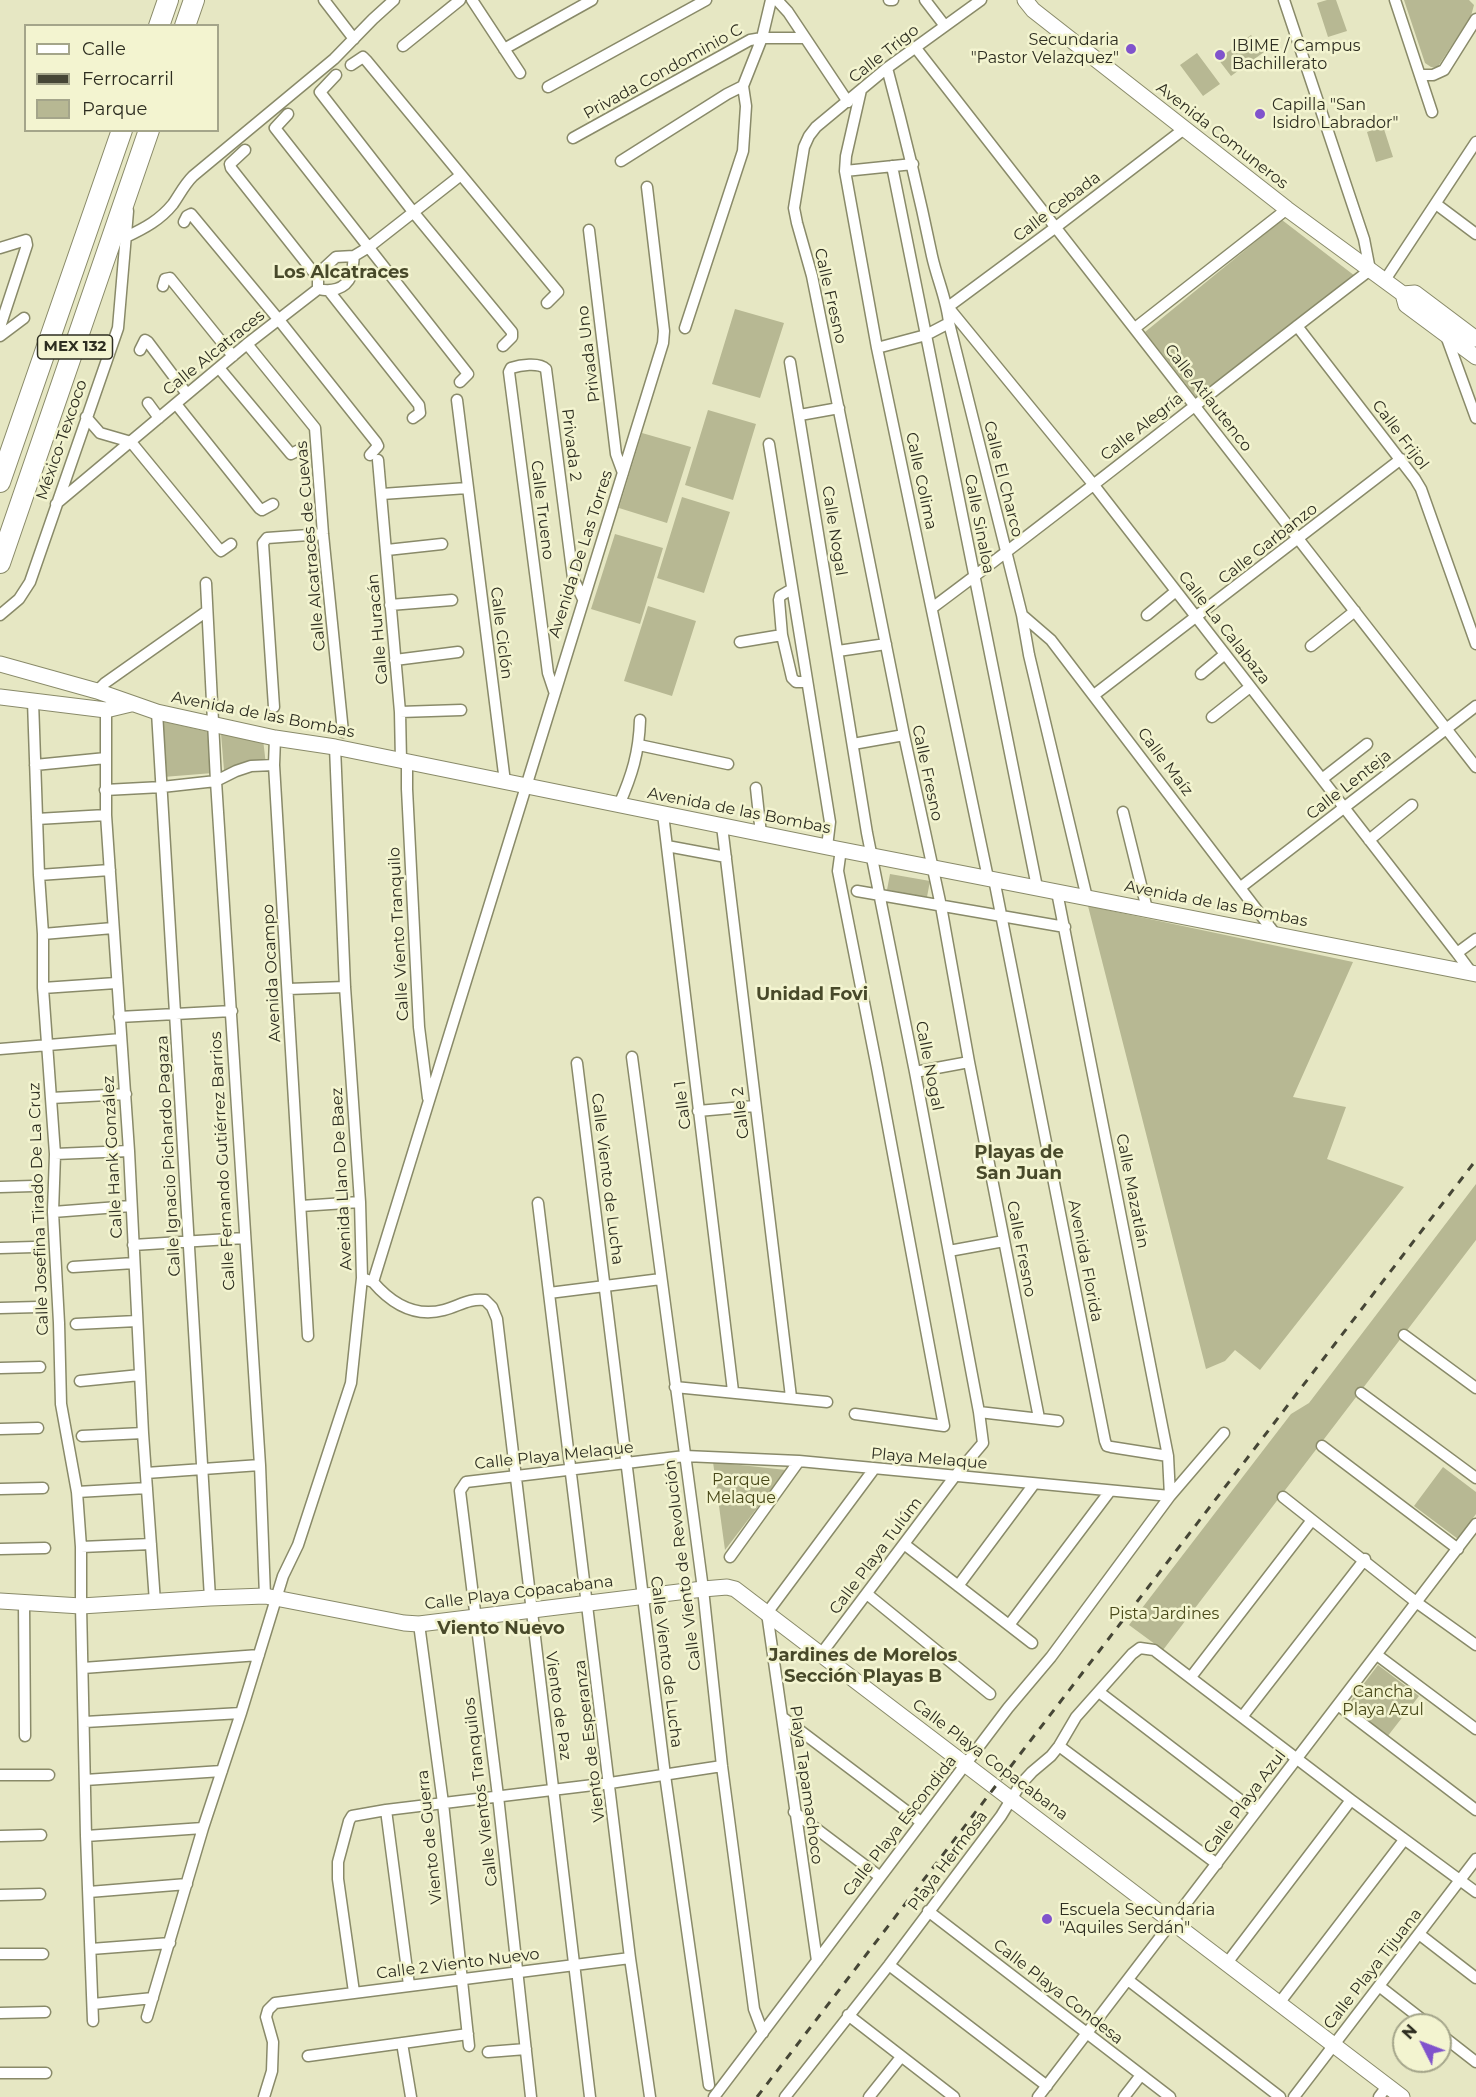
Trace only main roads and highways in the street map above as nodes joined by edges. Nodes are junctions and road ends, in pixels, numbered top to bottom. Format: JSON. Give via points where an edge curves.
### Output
{"nodes":[{"id":1,"x":168,"y":0,"type":"edge"},
{"id":2,"x":194,"y":0,"type":"edge"},
{"id":3,"x":1024,"y":0,"type":"edge"},
{"id":4,"x":160,"y":24,"type":"edge"},
{"id":5,"x":186,"y":24,"type":"edge"},
{"id":6,"x":133,"y":133,"type":"edge"},
{"id":7,"x":1403,"y":294,"type":"junction"},
{"id":8,"x":1476,"y":339,"type":"edge"},
{"id":9,"x":1476,"y":357,"type":"edge"},
{"id":10,"x":0,"y":482,"type":"edge"},
{"id":11,"x":0,"y":563,"type":"edge"},
{"id":12,"x":2,"y":664,"type":"edge"},
{"id":13,"x":0,"y":697,"type":"edge"},
{"id":14,"x":131,"y":704,"type":"junction"},
{"id":15,"x":1473,"y":973,"type":"edge"},
{"id":16,"x":0,"y":1601,"type":"edge"},
{"id":17,"x":1383,"y":2091,"type":"edge"},
{"id":18,"x":1402,"y":2097,"type":"edge"}],
"edges":[{"from":1,"to":4,"type":"highway"},
{"from":2,"to":5,"type":"highway"},
{"from":3,"to":7,"type":"main road","name":"Avenida Comuneros","via":[[1287,209]]},
{"from":6,"to":10,"type":"highway","number":"MEX 132"},
{"from":6,"to":11,"type":"highway","number":"MEX 132","via":[[129,190]]},
{"from":7,"to":8,"type":"main road","via":[[1415,293]]},
{"from":7,"to":9,"type":"main road","via":[[1406,304]]},
{"from":12,"to":14,"type":"main road","name":"Avenida de las Bombas"},
{"from":13,"to":14,"type":"main road","via":[[106,710]]},
{"from":14,"to":15,"type":"main road","name":"Avenida de las Bombas","via":[[275,738]]},
{"from":16,"to":17,"type":"main road","name":"Calle Playa Copacabana","via":[[81,1606],[271,1597],[412,1624],[703,1589],[735,1589],[1280,2002]]},
{"from":17,"to":18,"type":"main road","name":"Calle Playa Copacabana"}]}
